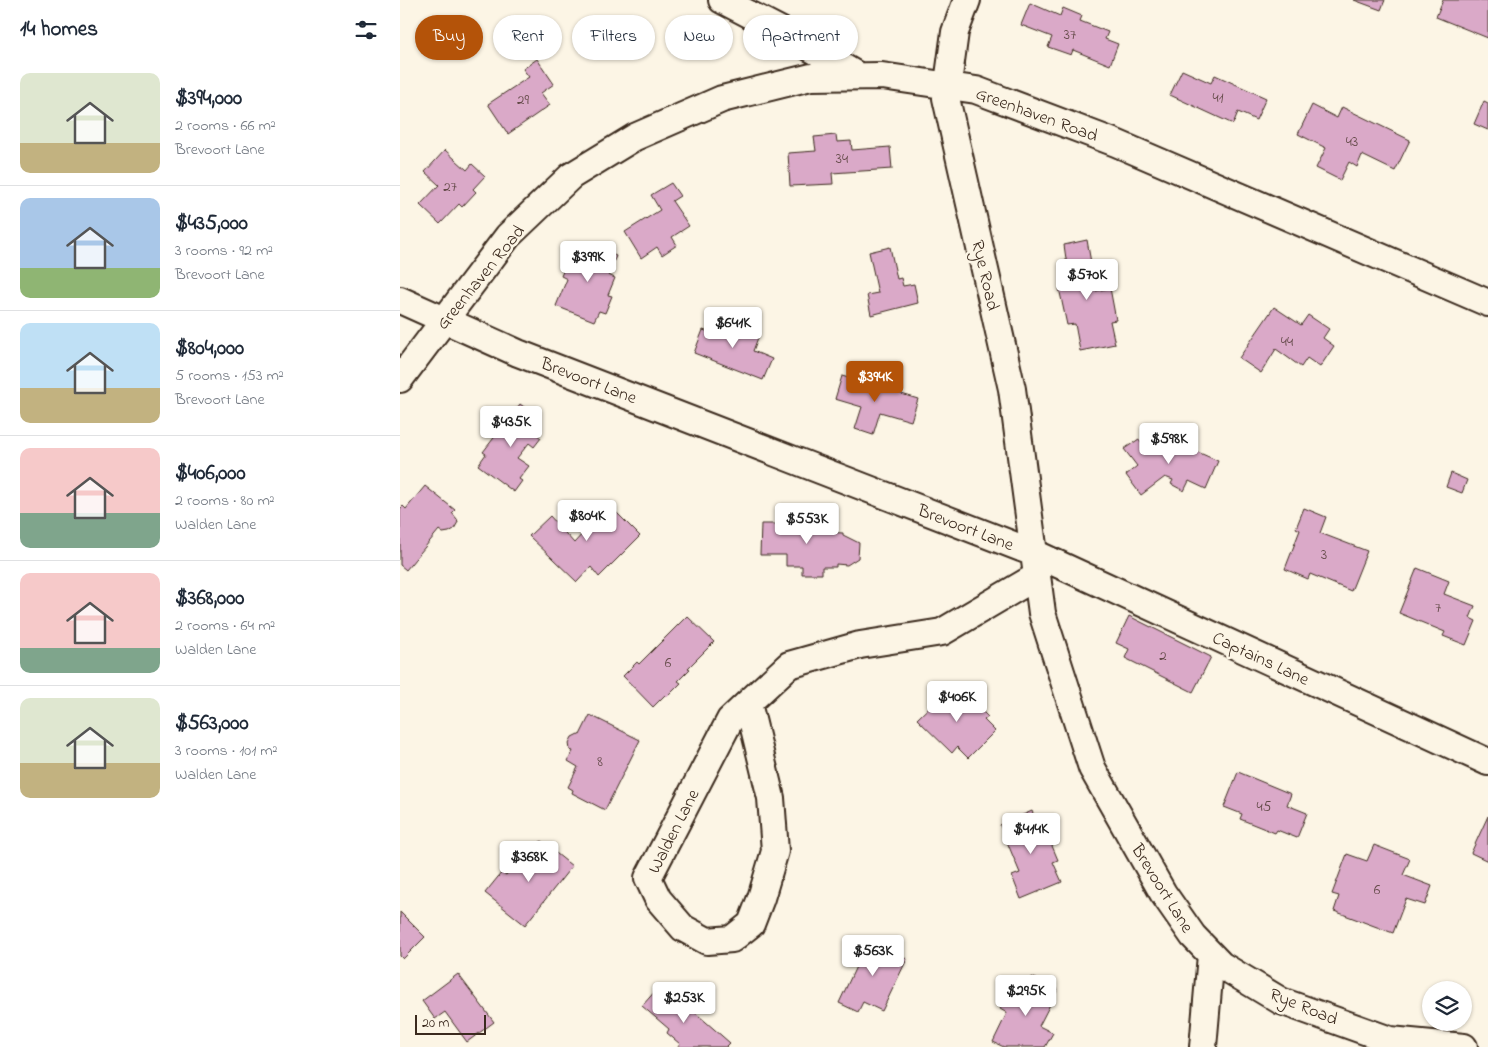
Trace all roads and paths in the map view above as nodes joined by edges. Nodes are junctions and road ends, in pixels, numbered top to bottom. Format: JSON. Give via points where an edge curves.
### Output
{"nodes":[{"id":1,"x":722,"y":0,"type":"edge"},
{"id":2,"x":967,"y":0,"type":"edge"},
{"id":3,"x":858,"y":76,"type":"junction"},
{"id":4,"x":948,"y":86,"type":"junction"},
{"id":5,"x":400,"y":300,"type":"edge"},
{"id":6,"x":1488,"y":304,"type":"edge"},
{"id":7,"x":445,"y":320,"type":"junction"},
{"id":8,"x":400,"y":379,"type":"edge"},
{"id":9,"x":1035,"y":564,"type":"junction"},
{"id":10,"x":748,"y":703,"type":"junction"},
{"id":11,"x":1488,"y":762,"type":"edge"},
{"id":12,"x":1211,"y":955,"type":"junction"},
{"id":13,"x":1203,"y":1047,"type":"edge"},
{"id":14,"x":1464,"y":1047,"type":"edge"}],
"edges":[{"from":1,"to":3,"type":"street"},
{"from":2,"to":4,"type":"street","name":"Rye Road","via":[[955,32]]},
{"from":3,"to":4,"type":"street","name":"Greenhaven Road","via":[[882,76]]},
{"from":3,"to":7,"type":"street","name":"Greenhaven Road","via":[[811,77],[722,99],[635,137],[571,176],[508,236]]},
{"from":4,"to":6,"type":"street","name":"Greenhaven Road","via":[[976,90],[1116,143]]},
{"from":4,"to":9,"type":"street","name":"Rye Road","via":[[946,98],[1012,389]]},
{"from":5,"to":7,"type":"street","name":"Brevoort Lane"},
{"from":7,"to":8,"type":"street","name":"Greenhaven Road"},
{"from":7,"to":9,"type":"street","name":"Brevoort Lane","via":[[518,353]]},
{"from":9,"to":10,"type":"street","name":"Walden Lane","via":[[942,632],[860,645],[789,666]]},
{"from":9,"to":11,"type":"street","name":"Captains Lane"},
{"from":9,"to":12,"type":"street","name":"Brevoort Lane","via":[[1042,613],[1092,768],[1163,893],[1193,936]]},
{"from":10,"to":10,"type":"street","name":"Walden Lane","via":[[730,720],[648,878],[658,899],[683,928],[707,941],[732,939],[751,924],[775,851],[771,798]]},
{"from":12,"to":13,"type":"street"},
{"from":12,"to":14,"type":"street","name":"Rye Road","via":[[1221,965],[1281,1001],[1390,1040]]}]}
